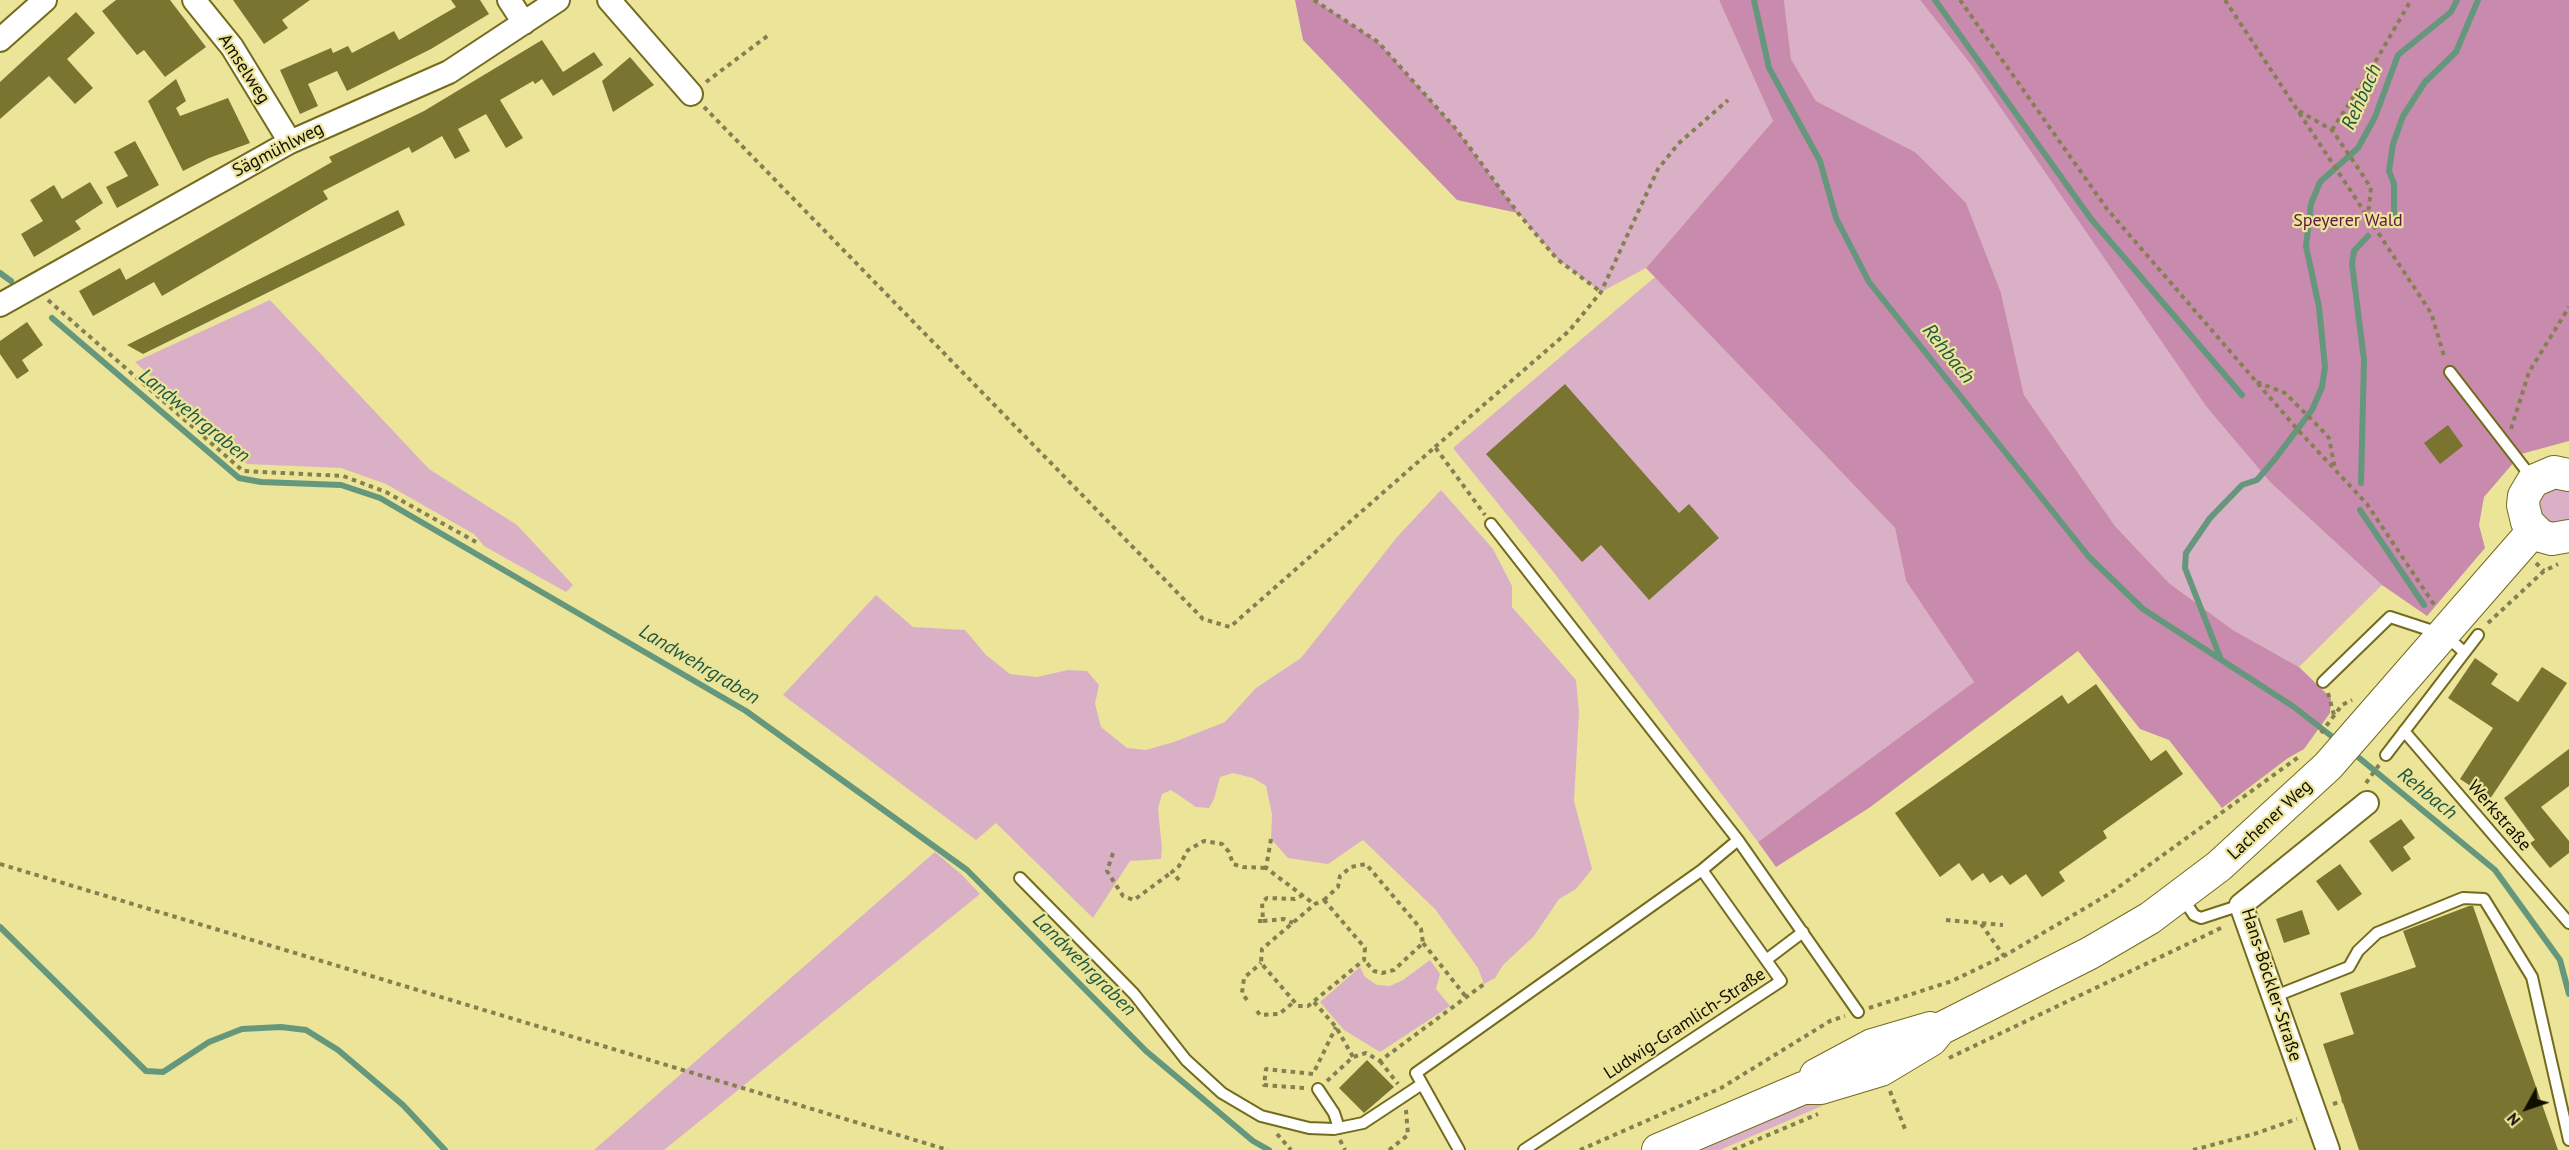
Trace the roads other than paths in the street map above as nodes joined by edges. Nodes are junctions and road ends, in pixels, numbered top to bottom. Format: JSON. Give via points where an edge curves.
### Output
{"nodes":[{"id":1,"x":45,"y":0,"type":"edge"},
{"id":2,"x":194,"y":0,"type":"edge"},
{"id":3,"x":509,"y":0,"type":"edge"},
{"id":4,"x":558,"y":0,"type":"edge"},
{"id":5,"x":609,"y":0,"type":"edge"},
{"id":6,"x":524,"y":23,"type":"junction"},
{"id":7,"x":0,"y":40,"type":"edge"},
{"id":8,"x":691,"y":94,"type":"road end"},
{"id":9,"x":290,"y":142,"type":"junction"},
{"id":10,"x":0,"y":305,"type":"edge"},
{"id":11,"x":2450,"y":372,"type":"road end"},
{"id":12,"x":2569,"y":475,"type":"edge"},
{"id":13,"x":2534,"y":480,"type":"junction"},
{"id":14,"x":1491,"y":524,"type":"road end"},
{"id":15,"x":2534,"y":530,"type":"junction"},
{"id":16,"x":2569,"y":536,"type":"edge"},
{"id":17,"x":2445,"y":633,"type":"junction"},
{"id":18,"x":2478,"y":635,"type":"road end"},
{"id":19,"x":2323,"y":682,"type":"road end"},
{"id":20,"x":2404,"y":731,"type":"junction"},
{"id":21,"x":2386,"y":754,"type":"road end"},
{"id":22,"x":2365,"y":794,"type":"road end"},
{"id":23,"x":1738,"y":840,"type":"junction"},
{"id":24,"x":1702,"y":870,"type":"junction"},
{"id":25,"x":1020,"y":878,"type":"dead end"},
{"id":26,"x":2241,"y":905,"type":"junction"},
{"id":27,"x":2190,"y":909,"type":"dead end"},
{"id":28,"x":2569,"y":923,"type":"edge"},
{"id":29,"x":1803,"y":932,"type":"junction"},
{"id":30,"x":1766,"y":960,"type":"junction"},
{"id":31,"x":2273,"y":997,"type":"junction"},
{"id":32,"x":1858,"y":1012,"type":"road end"},
{"id":33,"x":1422,"y":1084,"type":"junction"},
{"id":34,"x":1318,"y":1089,"type":"road end"},
{"id":35,"x":1339,"y":1128,"type":"junction"},
{"id":36,"x":2569,"y":1140,"type":"edge"},
{"id":37,"x":1459,"y":1150,"type":"edge"},
{"id":38,"x":1524,"y":1150,"type":"edge"},
{"id":39,"x":1658,"y":1150,"type":"edge"},
{"id":40,"x":2328,"y":1150,"type":"edge"}],
"edges":[{"from":1,"to":7,"type":"street"},
{"from":2,"to":9,"type":"street","name":"Amselweg","via":[[232,46]]},
{"from":3,"to":6,"type":"street"},
{"from":4,"to":6,"type":"street","name":"Sägmühlweg"},
{"from":5,"to":8,"type":"street"},
{"from":6,"to":9,"type":"street","name":"Sägmühlweg","via":[[449,72]]},
{"from":9,"to":10,"type":"street","name":"Sägmühlweg"},
{"from":11,"to":13,"type":"lane"},
{"from":12,"to":13,"type":"main road","via":[[2554,472]]},
{"from":13,"to":15,"type":"main road","via":[[2523,505],[2527,522]]},
{"from":14,"to":23,"type":"lane"},
{"from":15,"to":16,"type":"main road","via":[[2552,539]]},
{"from":15,"to":17,"type":"main road","name":"Lachener Weg"},
{"from":17,"to":18,"type":"lane"},
{"from":17,"to":19,"type":"lane","via":[[2390,617]]},
{"from":17,"to":20,"type":"lane"},
{"from":17,"to":39,"type":"main road","name":"Lachener Weg","via":[[2347,723],[2219,866],[2150,918],[1940,1029],[1923,1028],[1872,1045],[1815,1075],[1812,1100]]},
{"from":20,"to":21,"type":"lane"},
{"from":20,"to":28,"type":"lane","name":"Werkstraße"},
{"from":22,"to":26,"type":"street","name":"Hans-Böckler-Straße"},
{"from":23,"to":24,"type":"lane"},
{"from":23,"to":29,"type":"lane"},
{"from":24,"to":30,"type":"lane","name":"Ludwig-Gramlich-Straße"},
{"from":24,"to":33,"type":"lane","via":[[1416,1073]]},
{"from":25,"to":35,"type":"lane","via":[[1134,994],[1186,1060],[1222,1093],[1261,1116],[1309,1128]]},
{"from":26,"to":27,"type":"lane","via":[[2201,918]]},
{"from":26,"to":31,"type":"street","name":"Hans-Böckler-Straße"},
{"from":29,"to":30,"type":"lane"},
{"from":29,"to":32,"type":"lane"},
{"from":30,"to":38,"type":"lane","name":"Ludwig-Gramlich-Straße","via":[[1781,981]]},
{"from":31,"to":36,"type":"lane","via":[[2349,967],[2358,951],[2378,933],[2463,898],[2484,899],[2532,976]]},
{"from":31,"to":40,"type":"street","name":"Hans-Böckler-Straße","via":[[2324,1108]]},
{"from":33,"to":35,"type":"lane","via":[[1364,1123]]},
{"from":33,"to":37,"type":"lane"},
{"from":34,"to":35,"type":"lane"}]}
